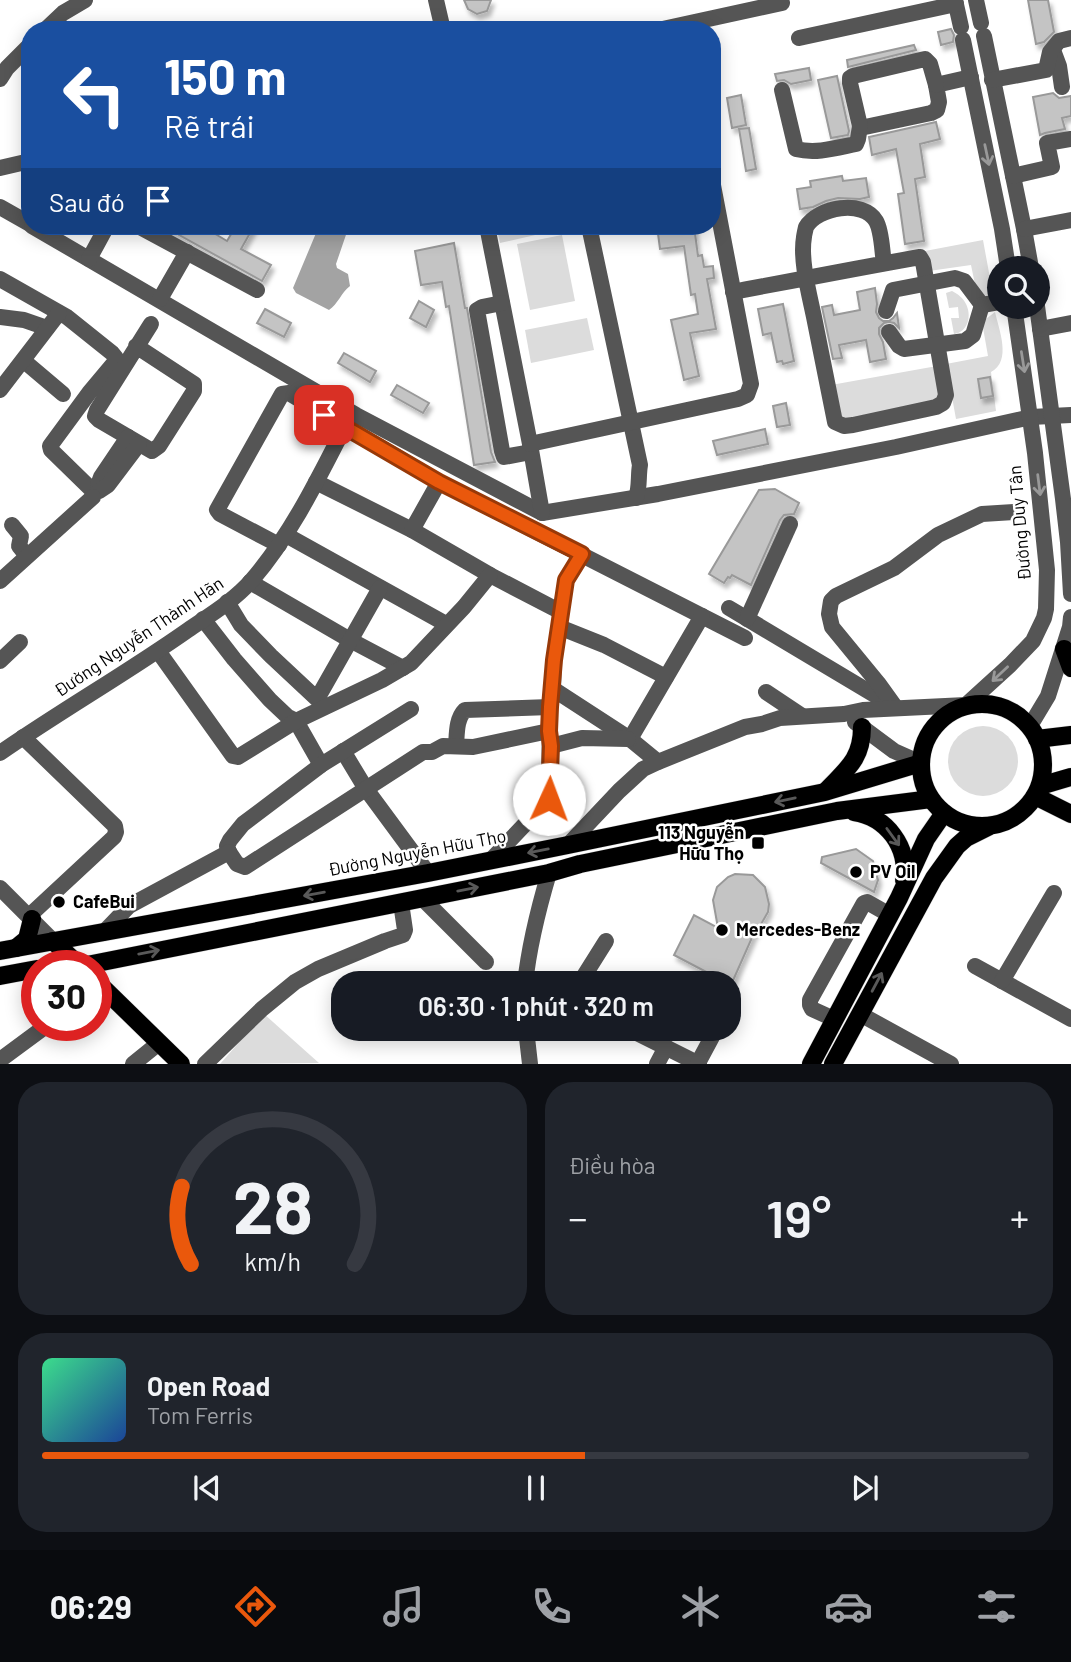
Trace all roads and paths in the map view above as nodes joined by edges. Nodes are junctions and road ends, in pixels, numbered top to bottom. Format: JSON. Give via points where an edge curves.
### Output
{"nodes":[{"id":1,"x":85,"y":0,"type":"edge"},
{"id":2,"x":436,"y":0,"type":"edge"},
{"id":3,"x":976,"y":0,"type":"edge"},
{"id":4,"x":956,"y":2,"type":"edge"},
{"id":5,"x":782,"y":3,"type":"dead end"},
{"id":6,"x":55,"y":21,"type":"edge"},
{"id":7,"x":441,"y":21,"type":"edge"},
{"id":8,"x":706,"y":21,"type":"edge"},
{"id":9,"x":799,"y":38,"type":"dead end"},
{"id":10,"x":1071,"y":38,"type":"edge"},
{"id":11,"x":21,"y":55,"type":"edge"},
{"id":12,"x":1059,"y":66,"type":"edge"},
{"id":13,"x":971,"y":77,"type":"junction"},
{"id":14,"x":0,"y":79,"type":"edge"},
{"id":15,"x":992,"y":80,"type":"junction"},
{"id":16,"x":936,"y":85,"type":"junction"},
{"id":17,"x":1066,"y":86,"type":"edge"},
{"id":18,"x":782,"y":90,"type":"dead end"},
{"id":19,"x":1002,"y":125,"type":"junction"},
{"id":20,"x":860,"y":126,"type":"junction"},
{"id":21,"x":982,"y":129,"type":"junction"},
{"id":22,"x":1071,"y":139,"type":"edge"},
{"id":23,"x":21,"y":163,"type":"edge"},
{"id":24,"x":0,"y":168,"type":"edge"},
{"id":25,"x":1013,"y":176,"type":"junction"},
{"id":26,"x":0,"y":207,"type":"edge"},
{"id":27,"x":21,"y":219,"type":"edge"},
{"id":28,"x":1071,"y":220,"type":"edge"},
{"id":29,"x":721,"y":228,"type":"edge"},
{"id":30,"x":1024,"y":229,"type":"junction"},
{"id":31,"x":48,"y":235,"type":"edge"},
{"id":32,"x":102,"y":235,"type":"edge"},
{"id":33,"x":155,"y":235,"type":"edge"},
{"id":34,"x":489,"y":235,"type":"edge"},
{"id":35,"x":591,"y":235,"type":"edge"},
{"id":36,"x":187,"y":252,"type":"junction"},
{"id":37,"x":1006,"y":256,"type":"edge"},
{"id":38,"x":1029,"y":256,"type":"edge"},
{"id":39,"x":89,"y":259,"type":"junction"},
{"id":40,"x":884,"y":263,"type":"junction"},
{"id":41,"x":806,"y":278,"type":"junction"},
{"id":42,"x":0,"y":279,"type":"edge"},
{"id":43,"x":927,"y":283,"type":"junction"},
{"id":44,"x":257,"y":290,"type":"dead end"},
{"id":45,"x":733,"y":292,"type":"junction"},
{"id":46,"x":160,"y":299,"type":"junction"},
{"id":47,"x":502,"y":303,"type":"junction"},
{"id":48,"x":987,"y":304,"type":"edge"},
{"id":49,"x":982,"y":305,"type":"junction"},
{"id":50,"x":886,"y":311,"type":"dead end"},
{"id":51,"x":59,"y":313,"type":"junction"},
{"id":52,"x":0,"y":317,"type":"edge"},
{"id":53,"x":1016,"y":319,"type":"edge"},
{"id":54,"x":1039,"y":319,"type":"edge"},
{"id":55,"x":1071,"y":323,"type":"edge"},
{"id":56,"x":151,"y":324,"type":"dead end"},
{"id":57,"x":47,"y":328,"type":"junction"},
{"id":58,"x":1040,"y":329,"type":"junction"},
{"id":59,"x":889,"y":332,"type":"dead end"},
{"id":60,"x":937,"y":344,"type":"junction"},
{"id":61,"x":136,"y":346,"type":"junction"},
{"id":62,"x":24,"y":361,"type":"junction"},
{"id":63,"x":516,"y":374,"type":"junction"},
{"id":64,"x":489,"y":381,"type":"junction"},
{"id":65,"x":0,"y":390,"type":"edge"},
{"id":66,"x":63,"y":394,"type":"dead end"},
{"id":67,"x":1071,"y":415,"type":"edge"},
{"id":68,"x":1052,"y":416,"type":"junction"},
{"id":69,"x":1031,"y":417,"type":"junction"},
{"id":70,"x":632,"y":422,"type":"junction"},
{"id":71,"x":342,"y":425,"type":"junction"},
{"id":72,"x":133,"y":441,"type":"junction"},
{"id":73,"x":531,"y":448,"type":"junction"},
{"id":74,"x":640,"y":465,"type":"junction"},
{"id":75,"x":316,"y":482,"type":"junction"},
{"id":76,"x":439,"y":482,"type":"junction"},
{"id":77,"x":96,"y":492,"type":"junction"},
{"id":78,"x":658,"y":494,"type":"junction"},
{"id":79,"x":636,"y":498,"type":"junction"},
{"id":80,"x":1014,"y":512,"type":"dead end"},
{"id":81,"x":541,"y":513,"type":"junction"},
{"id":82,"x":790,"y":524,"type":"dead end"},
{"id":83,"x":12,"y":525,"type":"dead end"},
{"id":84,"x":412,"y":530,"type":"junction"},
{"id":85,"x":283,"y":540,"type":"junction"},
{"id":86,"x":582,"y":554,"type":"junction"},
{"id":87,"x":27,"y":556,"type":"junction"},
{"id":88,"x":490,"y":575,"type":"junction"},
{"id":89,"x":0,"y":581,"type":"edge"},
{"id":90,"x":250,"y":582,"type":"junction"},
{"id":91,"x":380,"y":588,"type":"junction"},
{"id":92,"x":1071,"y":594,"type":"edge"},
{"id":93,"x":227,"y":602,"type":"junction"},
{"id":94,"x":729,"y":608,"type":"dead end"},
{"id":95,"x":702,"y":616,"type":"junction"},
{"id":96,"x":1071,"y":617,"type":"edge"},
{"id":97,"x":1044,"y":618,"type":"junction"},
{"id":98,"x":203,"y":619,"type":"junction"},
{"id":99,"x":560,"y":619,"type":"junction"},
{"id":100,"x":747,"y":619,"type":"junction"},
{"id":101,"x":446,"y":624,"type":"junction"},
{"id":102,"x":1070,"y":627,"type":"edge"},
{"id":103,"x":746,"y":638,"type":"dead end"},
{"id":104,"x":349,"y":640,"type":"junction"},
{"id":105,"x":20,"y":642,"type":"dead end"},
{"id":106,"x":1064,"y":649,"type":"junction"},
{"id":107,"x":158,"y":651,"type":"junction"},
{"id":108,"x":0,"y":661,"type":"edge"},
{"id":109,"x":402,"y":668,"type":"junction"},
{"id":110,"x":1071,"y":668,"type":"edge"},
{"id":111,"x":666,"y":677,"type":"junction"},
{"id":112,"x":553,"y":689,"type":"junction"},
{"id":113,"x":766,"y":692,"type":"dead end"},
{"id":114,"x":965,"y":705,"type":"junction"},
{"id":115,"x":550,"y":707,"type":"junction"},
{"id":116,"x":896,"y":708,"type":"junction"},
{"id":117,"x":411,"y":709,"type":"dead end"},
{"id":118,"x":844,"y":714,"type":"junction"},
{"id":119,"x":803,"y":716,"type":"junction"},
{"id":120,"x":296,"y":721,"type":"junction"},
{"id":121,"x":862,"y":727,"type":"junction"},
{"id":122,"x":1034,"y":732,"type":"junction"},
{"id":123,"x":1071,"y":735,"type":"edge"},
{"id":124,"x":23,"y":737,"type":"junction"},
{"id":125,"x":550,"y":738,"type":"junction"},
{"id":126,"x":630,"y":739,"type":"junction"},
{"id":127,"x":456,"y":746,"type":"junction"},
{"id":128,"x":343,"y":751,"type":"junction"},
{"id":129,"x":0,"y":754,"type":"edge"},
{"id":130,"x":658,"y":762,"type":"junction"},
{"id":131,"x":921,"y":762,"type":"junction"},
{"id":132,"x":321,"y":765,"type":"junction"},
{"id":133,"x":1071,"y":777,"type":"edge"},
{"id":134,"x":366,"y":789,"type":"junction"},
{"id":135,"x":1037,"y":791,"type":"junction"},
{"id":136,"x":825,"y":792,"type":"junction"},
{"id":137,"x":937,"y":806,"type":"junction"},
{"id":138,"x":837,"y":811,"type":"junction"},
{"id":139,"x":1071,"y":814,"type":"edge"},
{"id":140,"x":1000,"y":824,"type":"junction"},
{"id":141,"x":568,"y":845,"type":"junction"},
{"id":142,"x":229,"y":852,"type":"junction"},
{"id":143,"x":490,"y":861,"type":"junction"},
{"id":144,"x":428,"y":873,"type":"junction"},
{"id":145,"x":549,"y":873,"type":"junction"},
{"id":146,"x":1,"y":890,"type":"edge"},
{"id":147,"x":1054,"y":893,"type":"dead end"},
{"id":148,"x":423,"y":898,"type":"junction"},
{"id":149,"x":899,"y":898,"type":"junction"},
{"id":150,"x":401,"y":903,"type":"junction"},
{"id":151,"x":890,"y":915,"type":"junction"},
{"id":152,"x":31,"y":918,"type":"junction"},
{"id":153,"x":103,"y":933,"type":"junction"},
{"id":154,"x":53,"y":941,"type":"junction"},
{"id":155,"x":606,"y":941,"type":"dead end"},
{"id":156,"x":8,"y":950,"type":"edge"},
{"id":157,"x":63,"y":950,"type":"edge"},
{"id":158,"x":115,"y":959,"type":"junction"},
{"id":159,"x":112,"y":960,"type":"edge"},
{"id":160,"x":112,"y":962,"type":"edge"},
{"id":161,"x":486,"y":962,"type":"dead end"},
{"id":162,"x":975,"y":965,"type":"dead end"},
{"id":163,"x":526,"y":971,"type":"edge"},
{"id":164,"x":587,"y":971,"type":"edge"},
{"id":165,"x":21,"y":972,"type":"edge"},
{"id":166,"x":0,"y":976,"type":"edge"},
{"id":167,"x":1002,"y":981,"type":"junction"},
{"id":168,"x":112,"y":998,"type":"edge"},
{"id":169,"x":860,"y":1014,"type":"junction"},
{"id":170,"x":834,"y":1019,"type":"junction"},
{"id":171,"x":1071,"y":1019,"type":"edge"},
{"id":172,"x":26,"y":1041,"type":"edge"},
{"id":173,"x":527,"y":1041,"type":"edge"},
{"id":174,"x":654,"y":1041,"type":"edge"},
{"id":175,"x":710,"y":1041,"type":"edge"},
{"id":176,"x":159,"y":1043,"type":"junction"},
{"id":177,"x":666,"y":1047,"type":"junction"},
{"id":178,"x":0,"y":1060,"type":"edge"},
{"id":179,"x":132,"y":1063,"type":"edge"},
{"id":180,"x":181,"y":1063,"type":"edge"},
{"id":181,"x":205,"y":1063,"type":"edge"},
{"id":182,"x":530,"y":1063,"type":"edge"},
{"id":183,"x":657,"y":1063,"type":"edge"},
{"id":184,"x":699,"y":1063,"type":"edge"},
{"id":185,"x":811,"y":1063,"type":"edge"},
{"id":186,"x":833,"y":1063,"type":"edge"},
{"id":187,"x":951,"y":1063,"type":"edge"}],
"edges":[{"from":1,"to":6,"type":"street"},
{"from":2,"to":7,"type":"street"},
{"from":3,"to":15,"type":"street"},
{"from":4,"to":9,"type":"street"},
{"from":4,"to":13,"type":"street"},
{"from":5,"to":8,"type":"street"},
{"from":10,"to":12,"type":"street","via":[[1059,41],[1053,50]]},
{"from":11,"to":14,"type":"street"},
{"from":12,"to":15,"type":"street"},
{"from":12,"to":17,"type":"street"},
{"from":13,"to":16,"type":"street"},
{"from":13,"to":21,"type":"street"},
{"from":15,"to":19,"type":"street"},
{"from":16,"to":20,"type":"street","via":[[937,110]]},
{"from":16,"to":20,"type":"street","via":[[925,60],[853,76],[850,83]]},
{"from":18,"to":20,"type":"street","via":[[796,149],[830,150],[856,144]]},
{"from":19,"to":21,"type":"street"},
{"from":19,"to":25,"type":"street"},
{"from":21,"to":37,"type":"street","one_way":true},
{"from":22,"to":25,"type":"street","via":[[1047,143],[1052,167]]},
{"from":23,"to":24,"type":"street"},
{"from":25,"to":30,"type":"street"},
{"from":26,"to":27,"type":"street"},
{"from":28,"to":30,"type":"street"},
{"from":29,"to":45,"type":"street"},
{"from":30,"to":38,"type":"street"},
{"from":31,"to":39,"type":"street"},
{"from":32,"to":39,"type":"street"},
{"from":33,"to":36,"type":"street"},
{"from":34,"to":47,"type":"street"},
{"from":35,"to":70,"type":"street"},
{"from":36,"to":44,"type":"street"},
{"from":36,"to":46,"type":"street"},
{"from":39,"to":46,"type":"street"},
{"from":40,"to":41,"type":"street"},
{"from":40,"to":41,"type":"street","via":[[878,223],[872,215],[859,208],[830,210],[806,227]]},
{"from":40,"to":43,"type":"street","via":[[920,257]]},
{"from":41,"to":45,"type":"street"},
{"from":41,"to":60,"type":"street","via":[[835,422],[853,425],[943,403],[946,396]]},
{"from":42,"to":51,"type":"street"},
{"from":43,"to":49,"type":"street","via":[[964,281]]},
{"from":43,"to":50,"type":"street","via":[[893,290]]},
{"from":43,"to":60,"type":"street"},
{"from":45,"to":70,"type":"street","via":[[751,384],[747,395]]},
{"from":46,"to":81,"type":"street","via":[[356,415]]},
{"from":47,"to":63,"type":"street"},
{"from":47,"to":64,"type":"street","via":[[477,310]]},
{"from":48,"to":49,"type":"street"},
{"from":49,"to":60,"type":"street","via":[[973,335],[965,341]]},
{"from":51,"to":57,"type":"street"},
{"from":51,"to":77,"type":"street","via":[[116,358],[50,446]]},
{"from":52,"to":57,"type":"street"},
{"from":53,"to":69,"type":"street","name":"Đường Duy Tân","one_way":true},
{"from":54,"to":58,"type":"street"},
{"from":55,"to":58,"type":"street"},
{"from":56,"to":61,"type":"street"},
{"from":57,"to":62,"type":"street"},
{"from":58,"to":68,"type":"street"},
{"from":59,"to":60,"type":"street","via":[[904,349]]},
{"from":61,"to":72,"type":"street","via":[[95,416]]},
{"from":61,"to":72,"type":"street","via":[[195,388],[156,450]]},
{"from":62,"to":65,"type":"street"},
{"from":62,"to":66,"type":"street"},
{"from":63,"to":64,"type":"street"},
{"from":63,"to":73,"type":"street"},
{"from":64,"to":73,"type":"street","via":[[504,457]]},
{"from":67,"to":68,"type":"street"},
{"from":68,"to":69,"type":"street"},
{"from":68,"to":92,"type":"street"},
{"from":69,"to":78,"type":"street"},
{"from":69,"to":97,"type":"street","name":"Đường Duy Tân","one_way":true,"via":[[1046,559]]},
{"from":70,"to":73,"type":"street"},
{"from":70,"to":74,"type":"street"},
{"from":71,"to":75,"type":"street","name":"Đường Nguyễn Thành Hãn"},
{"from":71,"to":76,"type":"street"},
{"from":71,"to":85,"type":"street","via":[[289,393],[282,394],[217,510]]},
{"from":72,"to":77,"type":"street","via":[[108,485]]},
{"from":73,"to":81,"type":"street"},
{"from":74,"to":78,"type":"street"},
{"from":74,"to":79,"type":"street"},
{"from":75,"to":84,"type":"street"},
{"from":75,"to":85,"type":"street","name":"Đường Nguyễn Thành Hãn"},
{"from":76,"to":84,"type":"street"},
{"from":76,"to":86,"type":"street"},
{"from":77,"to":87,"type":"street"},
{"from":78,"to":79,"type":"street"},
{"from":79,"to":81,"type":"street"},
{"from":80,"to":116,"type":"street","via":[[982,514],[938,535],[894,568],[831,601],[832,627]]},
{"from":82,"to":100,"type":"street"},
{"from":83,"to":87,"type":"street"},
{"from":84,"to":88,"type":"street"},
{"from":85,"to":90,"type":"street","name":"Đường Nguyễn Thành Hãn"},
{"from":85,"to":91,"type":"street"},
{"from":86,"to":95,"type":"street"},
{"from":86,"to":99,"type":"street","via":[[566,580]]},
{"from":87,"to":89,"type":"street"},
{"from":88,"to":99,"type":"street"},
{"from":88,"to":101,"type":"street"},
{"from":90,"to":93,"type":"street","name":"Đường Nguyễn Thành Hãn"},
{"from":90,"to":104,"type":"street"},
{"from":91,"to":101,"type":"street"},
{"from":91,"to":104,"type":"street"},
{"from":93,"to":98,"type":"street","name":"Đường Nguyễn Thành Hãn"},
{"from":93,"to":104,"type":"street","via":[[241,625],[317,699]]},
{"from":94,"to":100,"type":"street"},
{"from":95,"to":103,"type":"street"},
{"from":95,"to":111,"type":"street"},
{"from":96,"to":102,"type":"street"},
{"from":97,"to":102,"type":"street"},
{"from":97,"to":114,"type":"street","name":"Đường Duy Tân","one_way":true,"via":[[1032,641]]},
{"from":98,"to":107,"type":"street","name":"Đường Nguyễn Thành Hãn"},
{"from":98,"to":120,"type":"street","via":[[270,699]]},
{"from":99,"to":111,"type":"street"},
{"from":99,"to":112,"type":"street"},
{"from":100,"to":116,"type":"street"},
{"from":101,"to":109,"type":"street"},
{"from":102,"to":106,"type":"street"},
{"from":104,"to":109,"type":"street"},
{"from":105,"to":108,"type":"street"},
{"from":106,"to":110,"type":"main road"},
{"from":106,"to":122,"type":"street"},
{"from":107,"to":120,"type":"street","via":[[233,756]]},
{"from":107,"to":124,"type":"street","name":"Đường Nguyễn Thành Hãn"},
{"from":109,"to":120,"type":"street"},
{"from":111,"to":126,"type":"street"},
{"from":112,"to":115,"type":"street"},
{"from":112,"to":126,"type":"street"},
{"from":113,"to":119,"type":"street"},
{"from":114,"to":116,"type":"street"},
{"from":114,"to":122,"type":"main road","via":[[994,704],[1007,709]]},
{"from":114,"to":131,"type":"main road","via":[[938,722],[923,748]]},
{"from":115,"to":125,"type":"street"},
{"from":115,"to":127,"type":"street","via":[[465,710],[458,722]]},
{"from":116,"to":118,"type":"street"},
{"from":117,"to":128,"type":"street"},
{"from":118,"to":119,"type":"street"},
{"from":118,"to":121,"type":"street"},
{"from":119,"to":130,"type":"street","via":[[745,727]]},
{"from":120,"to":132,"type":"street"},
{"from":121,"to":131,"type":"street","via":[[894,751]]},
{"from":121,"to":136,"type":"main road","via":[[858,756]]},
{"from":122,"to":123,"type":"main road"},
{"from":122,"to":135,"type":"main road","via":[[1043,770]]},
{"from":124,"to":129,"type":"street","name":"Đường Nguyễn Thành Hãn"},
{"from":124,"to":152,"type":"street","via":[[116,832]]},
{"from":125,"to":126,"type":"street"},
{"from":125,"to":127,"type":"street"},
{"from":125,"to":143,"type":"street","via":[[549,799]]},
{"from":126,"to":130,"type":"street"},
{"from":127,"to":134,"type":"street","via":[[423,752]]},
{"from":128,"to":132,"type":"street"},
{"from":128,"to":134,"type":"street"},
{"from":130,"to":141,"type":"street","via":[[619,790]]},
{"from":131,"to":136,"type":"main road","name":"Đường Nguyễn Hữu Thọ"},
{"from":131,"to":137,"type":"main road","via":[[925,786]]},
{"from":132,"to":142,"type":"street","via":[[243,824],[230,840]]},
{"from":133,"to":135,"type":"main road"},
{"from":134,"to":142,"type":"street","via":[[246,867],[237,864]]},
{"from":134,"to":144,"type":"street"},
{"from":135,"to":139,"type":"main road"},
{"from":135,"to":140,"type":"main road","via":[[1026,808]]},
{"from":136,"to":141,"type":"main road","name":"Đường Nguyễn Hữu Thọ","one_way":true},
{"from":137,"to":138,"type":"main road"},
{"from":137,"to":140,"type":"main road","via":[[971,825]]},
{"from":137,"to":149,"type":"main road"},
{"from":138,"to":145,"type":"main road"},
{"from":138,"to":149,"type":"main road","one_way":true,"via":[[868,815],[898,842],[905,861]]},
{"from":169,"to":140,"type":"main road","one_way":true,"via":[[949,857],[966,838]]},
{"from":141,"to":143,"type":"main road","name":"Đường Nguyễn Hữu Thọ","one_way":true},
{"from":142,"to":153,"type":"street","via":[[129,906]]},
{"from":143,"to":144,"type":"main road","name":"Đường Nguyễn Hữu Thọ"},
{"from":144,"to":153,"type":"main road","name":"Đường Nguyễn Hữu Thọ","one_way":true},
{"from":148,"to":145,"type":"main road","one_way":true},
{"from":145,"to":163,"type":"street"},
{"from":146,"to":152,"type":"street"},
{"from":147,"to":167,"type":"street"},
{"from":148,"to":150,"type":"main road"},
{"from":148,"to":161,"type":"street"},
{"from":149,"to":151,"type":"main road"},
{"from":158,"to":150,"type":"main road","one_way":true},
{"from":150,"to":181,"type":"street","via":[[403,935],[295,982]]},
{"from":151,"to":170,"type":"main road"},
{"from":151,"to":170,"type":"street","via":[[864,903],[810,1000],[813,1009]]},
{"from":152,"to":154,"type":"street"},
{"from":152,"to":156,"type":"main road","via":[[27,939]]},
{"from":153,"to":154,"type":"main road","name":"Đường Nguyễn Hữu Thọ"},
{"from":154,"to":156,"type":"main road","name":"Đường Nguyễn Hữu Thọ"},
{"from":154,"to":157,"type":"main road"},
{"from":155,"to":164,"type":"street"},
{"from":158,"to":159,"type":"main road"},
{"from":158,"to":160,"type":"main road"},
{"from":162,"to":167,"type":"street"},
{"from":165,"to":166,"type":"main road"},
{"from":167,"to":171,"type":"street"},
{"from":168,"to":176,"type":"main road"},
{"from":169,"to":186,"type":"main road"},
{"from":169,"to":187,"type":"street"},
{"from":170,"to":185,"type":"main road"},
{"from":172,"to":178,"type":"street"},
{"from":173,"to":182,"type":"street"},
{"from":174,"to":177,"type":"street"},
{"from":175,"to":184,"type":"street"},
{"from":176,"to":179,"type":"street"},
{"from":176,"to":180,"type":"main road"},
{"from":177,"to":183,"type":"street"},
{"from":177,"to":184,"type":"street"}]}
